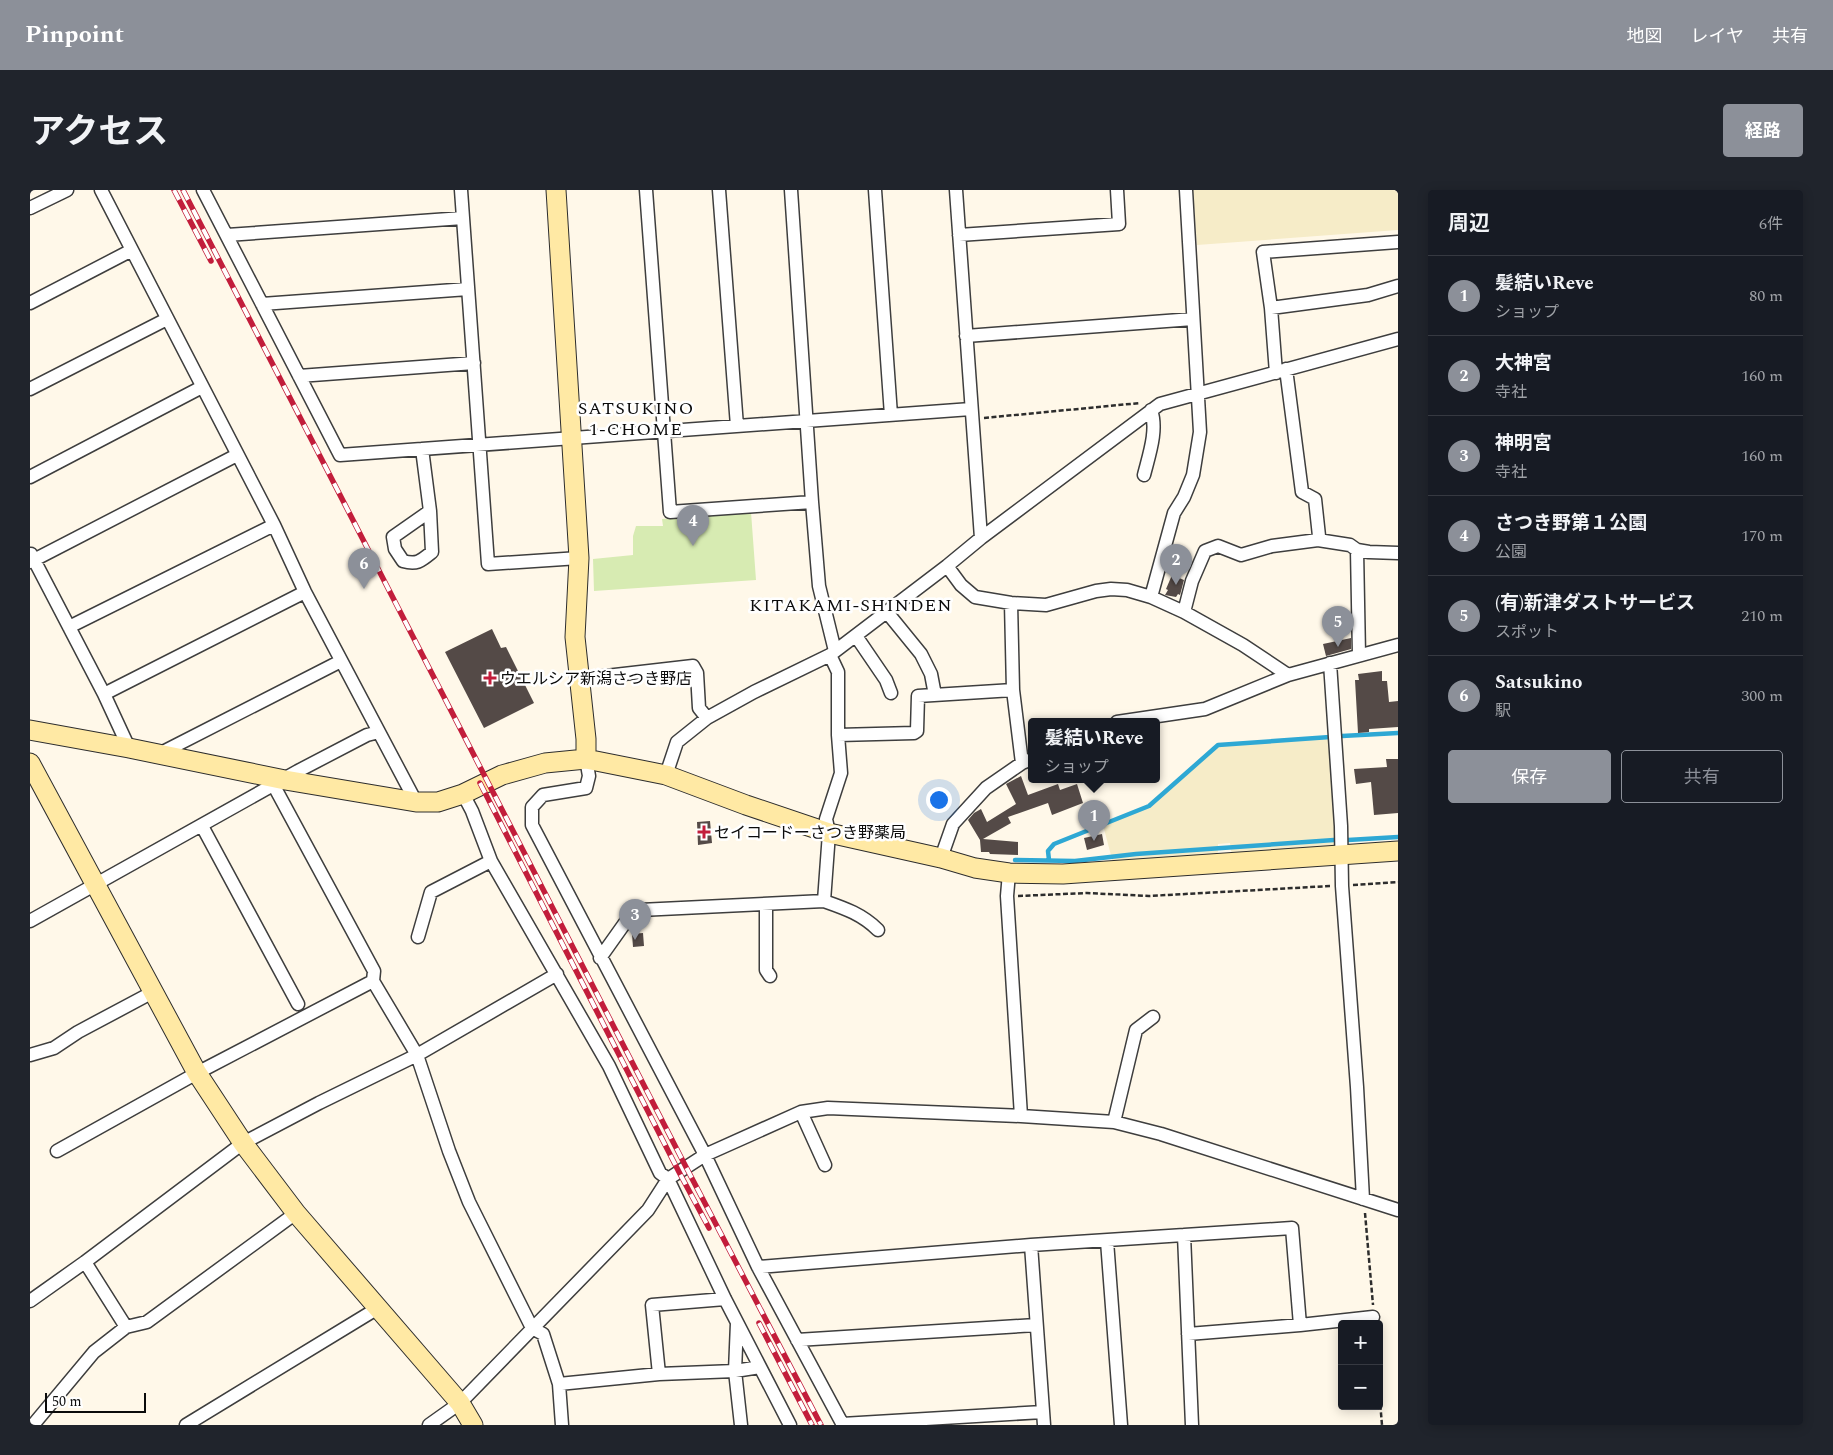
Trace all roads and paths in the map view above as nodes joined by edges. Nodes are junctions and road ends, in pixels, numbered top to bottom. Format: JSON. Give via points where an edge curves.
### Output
{"nodes":[{"id":1,"x":67,"y":190,"type":"edge"},
{"id":2,"x":101,"y":190,"type":"edge"},
{"id":3,"x":203,"y":190,"type":"edge"},
{"id":4,"x":461,"y":190,"type":"edge"},
{"id":5,"x":556,"y":190,"type":"edge"},
{"id":6,"x":646,"y":190,"type":"edge"},
{"id":7,"x":718,"y":190,"type":"edge"},
{"id":8,"x":791,"y":190,"type":"edge"},
{"id":9,"x":875,"y":190,"type":"edge"},
{"id":10,"x":956,"y":190,"type":"edge"},
{"id":11,"x":1117,"y":190,"type":"edge"},
{"id":12,"x":1186,"y":190,"type":"edge"},
{"id":13,"x":30,"y":208,"type":"edge"},
{"id":14,"x":463,"y":218,"type":"junction"},
{"id":15,"x":227,"y":235,"type":"junction"},
{"id":16,"x":959,"y":235,"type":"junction"},
{"id":17,"x":1398,"y":242,"type":"edge"},
{"id":18,"x":132,"y":250,"type":"junction"},
{"id":19,"x":1398,"y":286,"type":"edge"},
{"id":20,"x":468,"y":289,"type":"junction"},
{"id":21,"x":30,"y":303,"type":"edge"},
{"id":22,"x":262,"y":304,"type":"junction"},
{"id":23,"x":1271,"y":308,"type":"junction"},
{"id":24,"x":166,"y":319,"type":"junction"},
{"id":25,"x":1193,"y":319,"type":"junction"},
{"id":26,"x":966,"y":336,"type":"junction"},
{"id":27,"x":1398,"y":338,"type":"edge"},
{"id":28,"x":474,"y":363,"type":"junction"},
{"id":29,"x":1281,"y":371,"type":"junction"},
{"id":30,"x":298,"y":376,"type":"junction"},
{"id":31,"x":202,"y":387,"type":"junction"},
{"id":32,"x":30,"y":389,"type":"edge"},
{"id":33,"x":1197,"y":395,"type":"junction"},
{"id":34,"x":971,"y":409,"type":"junction"},
{"id":35,"x":1151,"y":410,"type":"junction"},
{"id":36,"x":891,"y":415,"type":"junction"},
{"id":37,"x":806,"y":421,"type":"junction"},
{"id":38,"x":737,"y":426,"type":"junction"},
{"id":39,"x":664,"y":432,"type":"junction"},
{"id":40,"x":572,"y":438,"type":"junction"},
{"id":41,"x":479,"y":445,"type":"junction"},
{"id":42,"x":422,"y":449,"type":"junction"},
{"id":43,"x":237,"y":455,"type":"junction"},
{"id":44,"x":1144,"y":475,"type":"dead end"},
{"id":45,"x":30,"y":477,"type":"edge"},
{"id":46,"x":812,"y":502,"type":"junction"},
{"id":47,"x":430,"y":511,"type":"dead end"},
{"id":48,"x":274,"y":525,"type":"junction"},
{"id":49,"x":981,"y":538,"type":"junction"},
{"id":50,"x":1318,"y":540,"type":"junction"},
{"id":51,"x":1357,"y":550,"type":"junction"},
{"id":52,"x":1398,"y":553,"type":"edge"},
{"id":53,"x":31,"y":558,"type":"edge"},
{"id":54,"x":579,"y":558,"type":"junction"},
{"id":55,"x":947,"y":566,"type":"junction"},
{"id":56,"x":306,"y":592,"type":"junction"},
{"id":57,"x":1151,"y":597,"type":"junction"},
{"id":58,"x":1010,"y":603,"type":"junction"},
{"id":59,"x":886,"y":611,"type":"junction"},
{"id":60,"x":1184,"y":612,"type":"junction"},
{"id":61,"x":69,"y":627,"type":"junction"},
{"id":62,"x":856,"y":636,"type":"junction"},
{"id":63,"x":1398,"y":645,"type":"edge"},
{"id":64,"x":832,"y":653,"type":"junction"},
{"id":65,"x":1359,"y":654,"type":"junction"},
{"id":66,"x":341,"y":661,"type":"junction"},
{"id":67,"x":1330,"y":663,"type":"junction"},
{"id":68,"x":1288,"y":675,"type":"junction"},
{"id":69,"x":580,"y":679,"type":"junction"},
{"id":70,"x":1012,"y":690,"type":"junction"},
{"id":71,"x":891,"y":693,"type":"dead end"},
{"id":72,"x":104,"y":694,"type":"junction"},
{"id":73,"x":935,"y":695,"type":"junction"},
{"id":74,"x":707,"y":718,"type":"junction"},
{"id":75,"x":1144,"y":718,"type":"edge"},
{"id":76,"x":30,"y":730,"type":"edge"},
{"id":77,"x":379,"y":732,"type":"junction"},
{"id":78,"x":838,"y":735,"type":"junction"},
{"id":79,"x":129,"y":748,"type":"junction"},
{"id":80,"x":157,"y":755,"type":"junction"},
{"id":81,"x":586,"y":759,"type":"junction"},
{"id":82,"x":1027,"y":761,"type":"edge"},
{"id":83,"x":30,"y":763,"type":"edge"},
{"id":84,"x":666,"y":774,"type":"junction"},
{"id":85,"x":279,"y":783,"type":"junction"},
{"id":86,"x":464,"y":794,"type":"junction"},
{"id":87,"x":416,"y":802,"type":"junction"},
{"id":88,"x":202,"y":826,"type":"junction"},
{"id":89,"x":829,"y":833,"type":"junction"},
{"id":90,"x":1398,"y":851,"type":"edge"},
{"id":91,"x":1341,"y":855,"type":"junction"},
{"id":92,"x":940,"y":858,"type":"junction"},
{"id":93,"x":492,"y":861,"type":"junction"},
{"id":94,"x":1009,"y":873,"type":"junction"},
{"id":95,"x":1398,"y":882,"type":"edge"},
{"id":96,"x":96,"y":885,"type":"junction"},
{"id":97,"x":1342,"y":886,"type":"junction"},
{"id":98,"x":1007,"y":896,"type":"junction"},
{"id":99,"x":824,"y":901,"type":"junction"},
{"id":100,"x":766,"y":904,"type":"junction"},
{"id":101,"x":30,"y":921,"type":"edge"},
{"id":102,"x":878,"y":930,"type":"dead end"},
{"id":103,"x":418,"y":937,"type":"dead end"},
{"id":104,"x":600,"y":958,"type":"junction"},
{"id":105,"x":557,"y":974,"type":"junction"},
{"id":106,"x":770,"y":976,"type":"dead end"},
{"id":107,"x":373,"y":981,"type":"junction"},
{"id":108,"x":153,"y":992,"type":"junction"},
{"id":109,"x":298,"y":1004,"type":"dead end"},
{"id":110,"x":1153,"y":1017,"type":"dead end"},
{"id":111,"x":30,"y":1055,"type":"edge"},
{"id":112,"x":417,"y":1055,"type":"junction"},
{"id":113,"x":197,"y":1073,"type":"junction"},
{"id":114,"x":801,"y":1112,"type":"junction"},
{"id":115,"x":1021,"y":1116,"type":"junction"},
{"id":116,"x":1114,"y":1122,"type":"junction"},
{"id":117,"x":244,"y":1143,"type":"junction"},
{"id":118,"x":57,"y":1151,"type":"dead end"},
{"id":119,"x":705,"y":1155,"type":"junction"},
{"id":120,"x":825,"y":1165,"type":"dead end"},
{"id":121,"x":668,"y":1179,"type":"junction"},
{"id":122,"x":1363,"y":1199,"type":"junction"},
{"id":123,"x":1398,"y":1210,"type":"edge"},
{"id":124,"x":296,"y":1213,"type":"junction"},
{"id":125,"x":1184,"y":1235,"type":"junction"},
{"id":126,"x":1107,"y":1241,"type":"junction"},
{"id":127,"x":1031,"y":1245,"type":"junction"},
{"id":128,"x":85,"y":1262,"type":"junction"},
{"id":129,"x":758,"y":1267,"type":"junction"},
{"id":130,"x":725,"y":1299,"type":"junction"},
{"id":131,"x":30,"y":1301,"type":"edge"},
{"id":132,"x":378,"y":1308,"type":"junction"},
{"id":133,"x":1373,"y":1318,"type":"joint"},
{"id":134,"x":737,"y":1321,"type":"junction"},
{"id":135,"x":1036,"y":1325,"type":"junction"},
{"id":136,"x":1300,"y":1326,"type":"junction"},
{"id":137,"x":126,"y":1327,"type":"junction"},
{"id":138,"x":532,"y":1328,"type":"junction"},
{"id":139,"x":1188,"y":1334,"type":"junction"},
{"id":140,"x":797,"y":1340,"type":"junction"},
{"id":141,"x":760,"y":1367,"type":"junction"},
{"id":142,"x":735,"y":1371,"type":"junction"},
{"id":143,"x":658,"y":1374,"type":"junction"},
{"id":144,"x":559,"y":1384,"type":"junction"},
{"id":145,"x":460,"y":1403,"type":"junction"},
{"id":146,"x":1381,"y":1410,"type":"edge"},
{"id":147,"x":1043,"y":1412,"type":"junction"},
{"id":148,"x":842,"y":1424,"type":"edge"},
{"id":149,"x":33,"y":1425,"type":"edge"},
{"id":150,"x":186,"y":1425,"type":"edge"},
{"id":151,"x":429,"y":1425,"type":"edge"},
{"id":152,"x":474,"y":1425,"type":"edge"},
{"id":153,"x":562,"y":1425,"type":"edge"},
{"id":154,"x":741,"y":1425,"type":"edge"},
{"id":155,"x":790,"y":1425,"type":"edge"},
{"id":156,"x":1044,"y":1425,"type":"edge"},
{"id":157,"x":1121,"y":1425,"type":"edge"},
{"id":158,"x":1192,"y":1425,"type":"edge"},
{"id":159,"x":1382,"y":1425,"type":"edge"}],
"edges":[{"from":1,"to":13,"type":"street"},
{"from":2,"to":18,"type":"street"},
{"from":3,"to":15,"type":"street"},
{"from":4,"to":14,"type":"street"},
{"from":5,"to":40,"type":"street"},
{"from":6,"to":39,"type":"street"},
{"from":7,"to":38,"type":"street"},
{"from":8,"to":37,"type":"street"},
{"from":9,"to":36,"type":"street"},
{"from":10,"to":16,"type":"street"},
{"from":11,"to":16,"type":"street","via":[[1119,224]]},
{"from":12,"to":25,"type":"street"},
{"from":14,"to":15,"type":"street"},
{"from":14,"to":20,"type":"street"},
{"from":15,"to":22,"type":"street"},
{"from":16,"to":26,"type":"street"},
{"from":17,"to":23,"type":"street","via":[[1263,252]]},
{"from":18,"to":21,"type":"street"},
{"from":18,"to":24,"type":"street"},
{"from":19,"to":23,"type":"street","via":[[1368,295]]},
{"from":20,"to":22,"type":"street"},
{"from":20,"to":28,"type":"street"},
{"from":22,"to":30,"type":"street"},
{"from":23,"to":29,"type":"street"},
{"from":24,"to":31,"type":"street"},
{"from":24,"to":32,"type":"street"},
{"from":25,"to":26,"type":"street"},
{"from":25,"to":33,"type":"street"},
{"from":26,"to":34,"type":"street"},
{"from":27,"to":29,"type":"street"},
{"from":28,"to":30,"type":"street"},
{"from":28,"to":41,"type":"street"},
{"from":29,"to":33,"type":"street"},
{"from":29,"to":50,"type":"street","via":[[1302,492],[1315,499]]},
{"from":30,"to":42,"type":"street","via":[[340,455]]},
{"from":31,"to":43,"type":"street"},
{"from":31,"to":45,"type":"street"},
{"from":33,"to":35,"type":"street","via":[[1160,404]]},
{"from":33,"to":57,"type":"street","via":[[1200,432],[1193,475],[1174,513]]},
{"from":34,"to":35,"type":"path","via":[[979,418],[1144,402]]},
{"from":34,"to":36,"type":"street"},
{"from":34,"to":49,"type":"street"},
{"from":35,"to":44,"type":"street","via":[[1152,445]]},
{"from":35,"to":49,"type":"street"},
{"from":36,"to":37,"type":"street"},
{"from":37,"to":38,"type":"street"},
{"from":37,"to":46,"type":"street"},
{"from":38,"to":39,"type":"street"},
{"from":39,"to":40,"type":"street"},
{"from":39,"to":46,"type":"street","via":[[670,512]]},
{"from":40,"to":41,"type":"street"},
{"from":40,"to":54,"type":"street"},
{"from":41,"to":42,"type":"street"},
{"from":41,"to":54,"type":"street","via":[[488,564]]},
{"from":42,"to":47,"type":"street"},
{"from":43,"to":48,"type":"street"},
{"from":43,"to":53,"type":"street"},
{"from":46,"to":64,"type":"street","via":[[819,586]]},
{"from":48,"to":56,"type":"street"},
{"from":48,"to":61,"type":"street"},
{"from":49,"to":55,"type":"street"},
{"from":50,"to":51,"type":"street","via":[[1350,545]]},
{"from":50,"to":60,"type":"street","via":[[1272,546],[1241,555],[1218,546],[1205,551],[1192,581]]},
{"from":51,"to":52,"type":"street"},
{"from":51,"to":65,"type":"street"},
{"from":53,"to":61,"type":"street"},
{"from":54,"to":69,"type":"street","via":[[575,637]]},
{"from":55,"to":58,"type":"street","via":[[975,597]]},
{"from":55,"to":59,"type":"street"},
{"from":56,"to":66,"type":"street"},
{"from":56,"to":72,"type":"street"},
{"from":57,"to":58,"type":"street","via":[[1111,589],[1046,605]]},
{"from":57,"to":60,"type":"street"},
{"from":58,"to":70,"type":"street"},
{"from":59,"to":62,"type":"street"},
{"from":59,"to":73,"type":"street","via":[[920,654],[931,674]]},
{"from":60,"to":68,"type":"street"},
{"from":61,"to":72,"type":"street"},
{"from":62,"to":64,"type":"street"},
{"from":62,"to":71,"type":"street","via":[[886,680]]},
{"from":63,"to":65,"type":"street"},
{"from":64,"to":74,"type":"street"},
{"from":64,"to":78,"type":"street","via":[[838,672]]},
{"from":65,"to":67,"type":"street"},
{"from":66,"to":77,"type":"street"},
{"from":66,"to":80,"type":"street"},
{"from":67,"to":68,"type":"street"},
{"from":67,"to":91,"type":"street"},
{"from":68,"to":75,"type":"street","via":[[1204,709]]},
{"from":69,"to":74,"type":"street","via":[[693,666],[697,673],[699,708]]},
{"from":69,"to":81,"type":"street"},
{"from":70,"to":73,"type":"street"},
{"from":70,"to":82,"type":"street"},
{"from":72,"to":79,"type":"street"},
{"from":73,"to":78,"type":"street","via":[[918,696],[917,731],[914,733]]},
{"from":74,"to":84,"type":"street","via":[[677,742]]},
{"from":76,"to":79,"type":"street"},
{"from":77,"to":85,"type":"street","via":[[367,735]]},
{"from":77,"to":87,"type":"street"},
{"from":78,"to":89,"type":"street","via":[[841,773],[826,819]]},
{"from":79,"to":80,"type":"street"},
{"from":80,"to":85,"type":"street"},
{"from":81,"to":84,"type":"street"},
{"from":81,"to":86,"type":"street","via":[[544,762],[502,775]]},
{"from":81,"to":104,"type":"street","via":[[589,776],[586,788],[543,795],[532,807],[532,825]]},
{"from":82,"to":92,"type":"street","via":[[986,788],[954,824]]},
{"from":83,"to":96,"type":"street"},
{"from":84,"to":89,"type":"street"},
{"from":85,"to":87,"type":"street"},
{"from":85,"to":88,"type":"street"},
{"from":85,"to":107,"type":"street","via":[[374,972]]},
{"from":86,"to":87,"type":"street","via":[[438,802]]},
{"from":86,"to":93,"type":"street"},
{"from":88,"to":96,"type":"street"},
{"from":88,"to":109,"type":"street"},
{"from":89,"to":92,"type":"street"},
{"from":89,"to":99,"type":"street"},
{"from":90,"to":91,"type":"street"},
{"from":91,"to":94,"type":"street","via":[[1063,874]]},
{"from":91,"to":97,"type":"street"},
{"from":92,"to":94,"type":"street"},
{"from":93,"to":103,"type":"street","via":[[431,892]]},
{"from":93,"to":105,"type":"street"},
{"from":94,"to":98,"type":"street"},
{"from":95,"to":97,"type":"path"},
{"from":96,"to":101,"type":"street"},
{"from":96,"to":108,"type":"street"},
{"from":97,"to":98,"type":"path","via":[[1149,896]]},
{"from":97,"to":122,"type":"street"},
{"from":98,"to":115,"type":"street"},
{"from":99,"to":100,"type":"street"},
{"from":99,"to":102,"type":"street","via":[[868,920]]},
{"from":100,"to":104,"type":"street","via":[[640,910],[627,920]]},
{"from":100,"to":106,"type":"street","via":[[766,970]]},
{"from":104,"to":119,"type":"street"},
{"from":105,"to":112,"type":"street"},
{"from":105,"to":121,"type":"street","via":[[609,1066],[660,1173]]},
{"from":107,"to":112,"type":"street"},
{"from":107,"to":113,"type":"street"},
{"from":108,"to":111,"type":"street","via":[[54,1048]]},
{"from":108,"to":113,"type":"street"},
{"from":110,"to":116,"type":"street","via":[[1136,1030]]},
{"from":112,"to":117,"type":"street"},
{"from":112,"to":138,"type":"street","via":[[469,1202]]},
{"from":113,"to":117,"type":"street"},
{"from":113,"to":118,"type":"street"},
{"from":114,"to":115,"type":"street","via":[[828,1108]]},
{"from":114,"to":119,"type":"street"},
{"from":114,"to":120,"type":"street"},
{"from":115,"to":116,"type":"street"},
{"from":116,"to":122,"type":"street"},
{"from":117,"to":124,"type":"street"},
{"from":117,"to":128,"type":"street"},
{"from":119,"to":121,"type":"street"},
{"from":119,"to":129,"type":"street"},
{"from":121,"to":130,"type":"street"},
{"from":121,"to":138,"type":"street","via":[[648,1210]]},
{"from":122,"to":123,"type":"street"},
{"from":122,"to":133,"type":"path"},
{"from":124,"to":132,"type":"street"},
{"from":124,"to":137,"type":"street","via":[[147,1322]]},
{"from":125,"to":126,"type":"street"},
{"from":125,"to":136,"type":"street","via":[[1292,1228]]},
{"from":125,"to":139,"type":"street"},
{"from":126,"to":127,"type":"street"},
{"from":126,"to":157,"type":"street"},
{"from":127,"to":129,"type":"street"},
{"from":127,"to":135,"type":"street"},
{"from":128,"to":131,"type":"street"},
{"from":128,"to":137,"type":"street"},
{"from":129,"to":140,"type":"street"},
{"from":130,"to":134,"type":"street"},
{"from":130,"to":143,"type":"street","via":[[652,1306]]},
{"from":132,"to":145,"type":"street"},
{"from":132,"to":150,"type":"street"},
{"from":133,"to":136,"type":"street"},
{"from":134,"to":141,"type":"street"},
{"from":134,"to":142,"type":"street"},
{"from":135,"to":140,"type":"street"},
{"from":135,"to":147,"type":"street"},
{"from":136,"to":139,"type":"street"},
{"from":137,"to":149,"type":"street","via":[[94,1352]]},
{"from":138,"to":144,"type":"street","via":[[543,1334]]},
{"from":138,"to":145,"type":"street"},
{"from":139,"to":158,"type":"street"},
{"from":140,"to":148,"type":"street"},
{"from":141,"to":142,"type":"street"},
{"from":141,"to":155,"type":"street"},
{"from":142,"to":143,"type":"street"},
{"from":142,"to":154,"type":"street"},
{"from":143,"to":144,"type":"street"},
{"from":144,"to":153,"type":"street"},
{"from":145,"to":151,"type":"street"},
{"from":145,"to":152,"type":"street"},
{"from":146,"to":159,"type":"path"},
{"from":147,"to":148,"type":"street"},
{"from":147,"to":156,"type":"street"}]}
